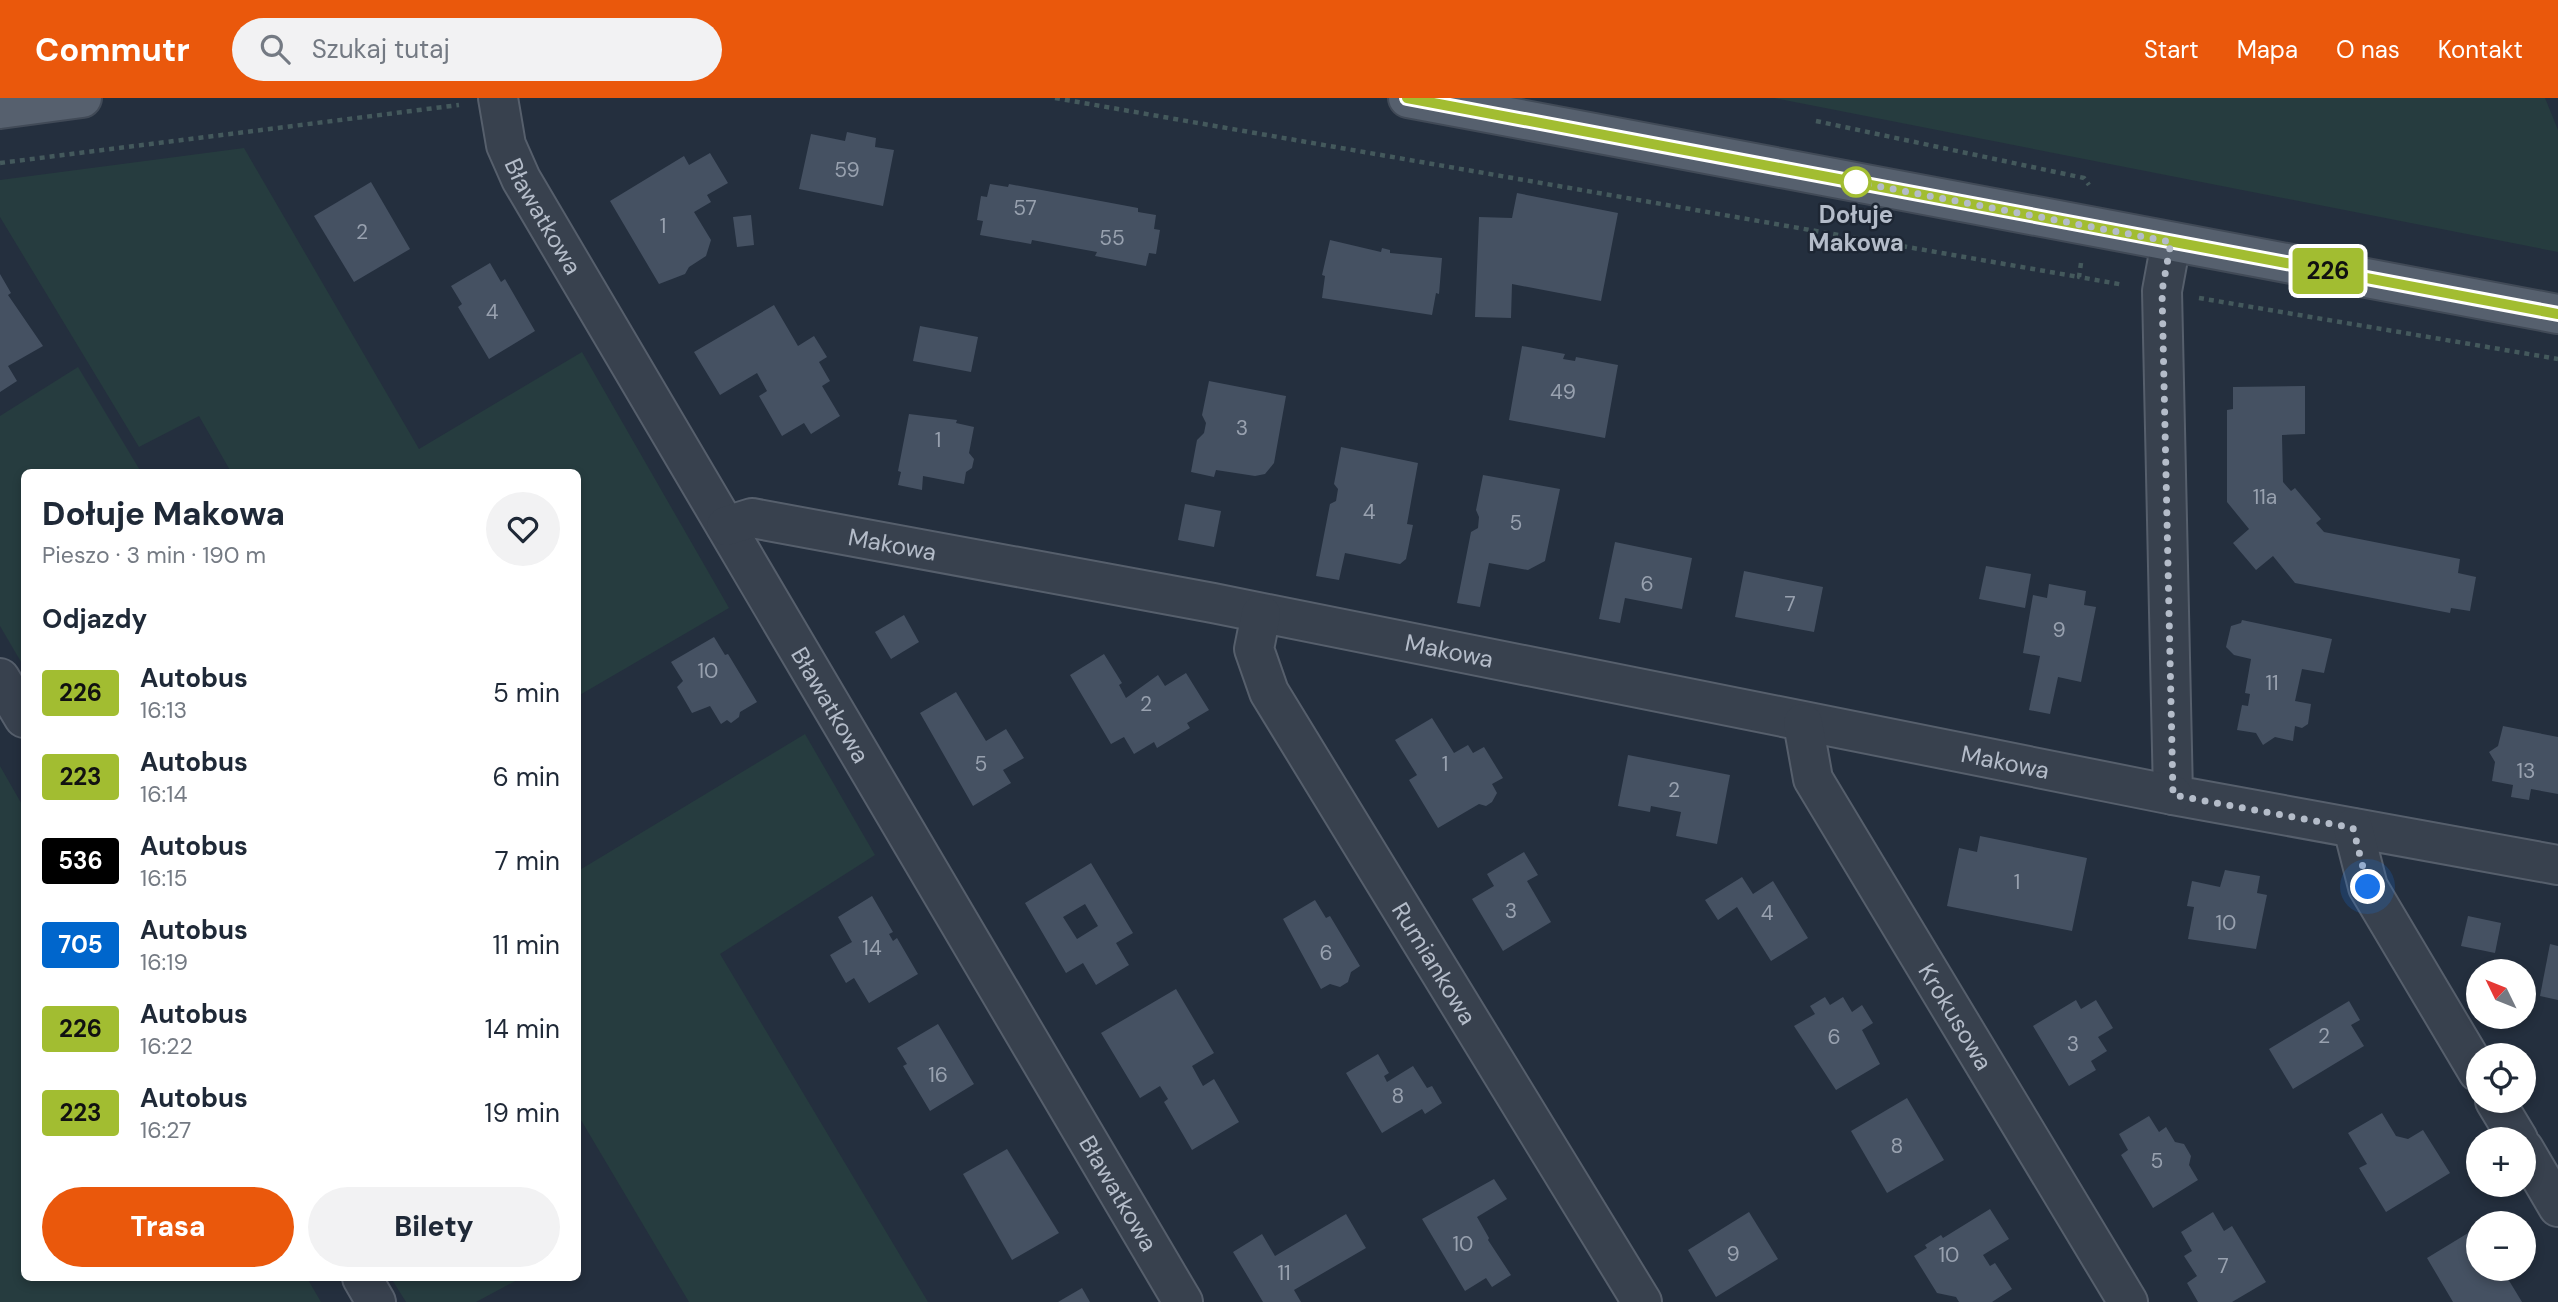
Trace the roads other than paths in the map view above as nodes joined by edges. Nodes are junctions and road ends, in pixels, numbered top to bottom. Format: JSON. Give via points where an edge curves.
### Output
{"nodes":[{"id":1,"x":82,"y":98,"type":"edge"},
{"id":2,"x":1408,"y":98,"type":"edge"},
{"id":3,"x":498,"y":99,"type":"edge"},
{"id":4,"x":0,"y":109,"type":"edge"},
{"id":5,"x":2171,"y":242,"type":"junction"},
{"id":6,"x":2558,"y":314,"type":"edge"},
{"id":7,"x":726,"y":526,"type":"junction"},
{"id":8,"x":1261,"y":614,"type":"junction"},
{"id":9,"x":0,"y":678,"type":"edge"},
{"id":10,"x":21,"y":713,"type":"edge"},
{"id":11,"x":1803,"y":723,"type":"junction"},
{"id":12,"x":2173,"y":795,"type":"junction"},
{"id":13,"x":2353,"y":828,"type":"junction"},
{"id":14,"x":2558,"y":865,"type":"edge"},
{"id":15,"x":2466,"y":1052,"type":"edge"},
{"id":16,"x":2536,"y":1169,"type":"edge"},
{"id":17,"x":2558,"y":1207,"type":"edge"},
{"id":18,"x":364,"y":1281,"type":"edge"},
{"id":19,"x":376,"y":1302,"type":"edge"},
{"id":20,"x":1183,"y":1302,"type":"edge"},
{"id":21,"x":1642,"y":1302,"type":"edge"},
{"id":22,"x":2127,"y":1302,"type":"edge"}],
"edges":[{"from":1,"to":4,"type":"main road"},
{"from":2,"to":5,"type":"main road"},
{"from":3,"to":7,"type":"street","name":"Bławatkowa","via":[[506,145],[521,179]]},
{"from":5,"to":6,"type":"main road"},
{"from":5,"to":12,"type":"street","via":[[2162,291]]},
{"from":7,"to":8,"type":"street","name":"Makowa","via":[[752,518]]},
{"from":7,"to":20,"type":"street","name":"Bławatkowa"},
{"from":8,"to":11,"type":"street","name":"Makowa"},
{"from":8,"to":21,"type":"street","name":"Rumiankowa","via":[[1254,649],[1269,692]]},
{"from":9,"to":10,"type":"street"},
{"from":11,"to":12,"type":"street","name":"Makowa"},
{"from":11,"to":22,"type":"street","name":"Krokusowa","via":[[1812,779]]},
{"from":12,"to":13,"type":"street","name":"Makowa"},
{"from":13,"to":14,"type":"street","name":"Makowa"},
{"from":13,"to":15,"type":"street","via":[[2368,887]]},
{"from":16,"to":17,"type":"street"},
{"from":18,"to":19,"type":"street"}]}
